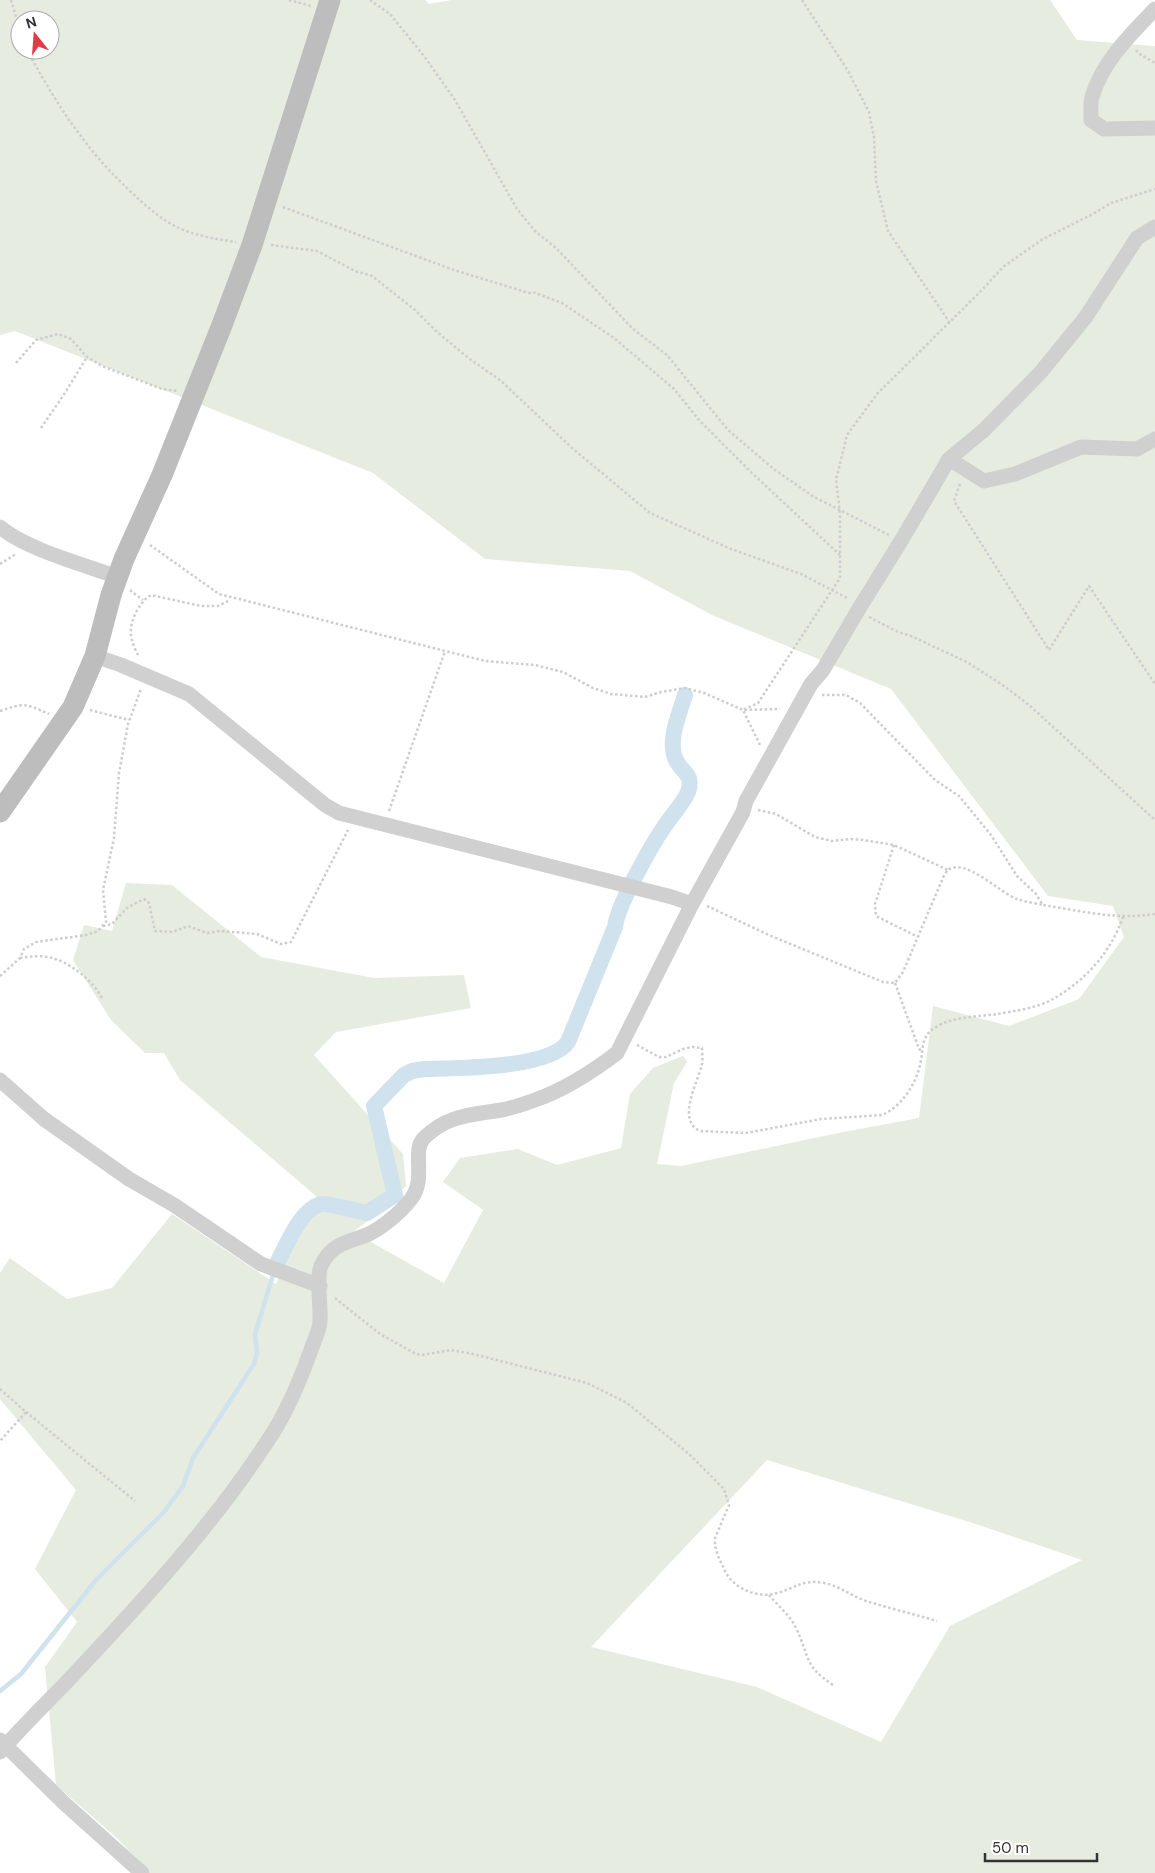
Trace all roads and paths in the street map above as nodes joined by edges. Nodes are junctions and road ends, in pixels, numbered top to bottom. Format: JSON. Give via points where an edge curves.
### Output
{"nodes":[{"id":1,"x":330,"y":0,"type":"edge"},
{"id":2,"x":370,"y":0,"type":"edge"},
{"id":3,"x":802,"y":0,"type":"edge"},
{"id":4,"x":1155,"y":9,"type":"edge"},
{"id":5,"x":1126,"y":39,"type":"junction"},
{"id":6,"x":33,"y":60,"type":"edge"},
{"id":7,"x":1155,"y":63,"type":"edge"},
{"id":8,"x":1155,"y":128,"type":"edge"},
{"id":9,"x":1155,"y":190,"type":"edge"},
{"id":10,"x":265,"y":200,"type":"junction"},
{"id":11,"x":1155,"y":227,"type":"edge"},
{"id":12,"x":252,"y":244,"type":"junction"},
{"id":13,"x":950,"y":322,"type":"junction"},
{"id":14,"x":87,"y":356,"type":"junction"},
{"id":15,"x":16,"y":363,"type":"dead end"},
{"id":16,"x":194,"y":393,"type":"junction"},
{"id":17,"x":41,"y":428,"type":"dead end"},
{"id":18,"x":1155,"y":439,"type":"edge"},
{"id":19,"x":948,"y":459,"type":"junction"},
{"id":20,"x":966,"y":470,"type":"junction"},
{"id":21,"x":839,"y":511,"type":"junction"},
{"id":22,"x":0,"y":527,"type":"edge"},
{"id":23,"x":135,"y":534,"type":"junction"},
{"id":24,"x":901,"y":541,"type":"junction"},
{"id":25,"x":841,"y":556,"type":"junction"},
{"id":26,"x":118,"y":578,"type":"junction"},
{"id":27,"x":832,"y":590,"type":"junction"},
{"id":28,"x":230,"y":600,"type":"dead end"},
{"id":29,"x":860,"y":607,"type":"junction"},
{"id":30,"x":445,"y":651,"type":"junction"},
{"id":31,"x":95,"y":656,"type":"junction"},
{"id":32,"x":141,"y":661,"type":"dead end"},
{"id":33,"x":150,"y":677,"type":"junction"},
{"id":34,"x":1155,"y":684,"type":"edge"},
{"id":35,"x":799,"y":706,"type":"junction"},
{"id":36,"x":744,"y":710,"type":"junction"},
{"id":37,"x":0,"y":711,"type":"edge"},
{"id":38,"x":68,"y":714,"type":"junction"},
{"id":39,"x":129,"y":720,"type":"junction"},
{"id":40,"x":761,"y":776,"type":"junction"},
{"id":41,"x":744,"y":807,"type":"junction"},
{"id":42,"x":0,"y":812,"type":"edge"},
{"id":43,"x":354,"y":817,"type":"junction"},
{"id":44,"x":1155,"y":820,"type":"edge"},
{"id":45,"x":384,"y":825,"type":"junction"},
{"id":46,"x":894,"y":845,"type":"junction"},
{"id":47,"x":948,"y":870,"type":"junction"},
{"id":48,"x":693,"y":902,"type":"junction"},
{"id":49,"x":1043,"y":905,"type":"junction"},
{"id":50,"x":1155,"y":914,"type":"edge"},
{"id":51,"x":1122,"y":917,"type":"junction"},
{"id":52,"x":102,"y":926,"type":"junction"},
{"id":53,"x":918,"y":937,"type":"junction"},
{"id":54,"x":20,"y":958,"type":"junction"},
{"id":55,"x":0,"y":976,"type":"edge"},
{"id":56,"x":895,"y":983,"type":"junction"},
{"id":57,"x":102,"y":1000,"type":"dead end"},
{"id":58,"x":625,"y":1037,"type":"junction"},
{"id":59,"x":922,"y":1051,"type":"junction"},
{"id":60,"x":0,"y":1080,"type":"edge"},
{"id":61,"x":320,"y":1286,"type":"junction"},
{"id":62,"x":0,"y":1389,"type":"edge"},
{"id":63,"x":26,"y":1412,"type":"junction"},
{"id":64,"x":0,"y":1441,"type":"edge"},
{"id":65,"x":135,"y":1501,"type":"dead end"},
{"id":66,"x":768,"y":1594,"type":"junction"},
{"id":67,"x":937,"y":1621,"type":"dead end"},
{"id":68,"x":833,"y":1685,"type":"dead end"},
{"id":69,"x":2,"y":1746,"type":"edge"},
{"id":70,"x":142,"y":1873,"type":"edge"}],
"edges":[{"from":1,"to":10,"type":"street"},
{"from":2,"to":21,"type":"path","via":[[390,14],[424,56],[455,100],[517,209],[535,231],[558,249],[633,329],[667,355],[728,430],[775,470]]},
{"from":3,"to":13,"type":"path","via":[[848,70],[869,112],[876,181],[888,231]]},
{"from":4,"to":5,"type":"street"},
{"from":5,"to":7,"type":"path","via":[[1140,55]]},
{"from":5,"to":8,"type":"street","via":[[1100,76],[1092,98],[1090,120],[1104,130]]},
{"from":6,"to":12,"type":"path","via":[[73,128],[113,175],[154,214],[175,226],[212,238]]},
{"from":9,"to":13,"type":"path","via":[[1111,203],[1043,239],[1003,267]]},
{"from":10,"to":12,"type":"street"},
{"from":10,"to":25,"type":"path","via":[[454,270],[533,292],[562,304],[614,338],[674,389],[754,475]]},
{"from":11,"to":19,"type":"street","via":[[1137,238],[1085,318],[1040,373],[984,430]]},
{"from":12,"to":16,"type":"street"},
{"from":12,"to":27,"type":"path","via":[[317,251],[372,276],[471,360],[500,380],[572,448],[650,513],[731,549],[801,574]]},
{"from":13,"to":21,"type":"path","via":[[877,394],[847,435],[836,480]]},
{"from":14,"to":15,"type":"path","via":[[72,339],[58,334],[36,340]]},
{"from":14,"to":16,"type":"path","via":[[102,366],[162,389]]},
{"from":14,"to":17,"type":"path"},
{"from":16,"to":23,"type":"street","via":[[162,476]]},
{"from":18,"to":20,"type":"street","via":[[1137,449],[1080,447],[1015,474],[984,481]]},
{"from":19,"to":20,"type":"street"},
{"from":19,"to":24,"type":"street"},
{"from":20,"to":34,"type":"path","via":[[954,501],[1049,650],[1089,586]]},
{"from":21,"to":24,"type":"path"},
{"from":21,"to":25,"type":"path"},
{"from":22,"to":26,"type":"street","via":[[37,548]]},
{"from":23,"to":26,"type":"street"},
{"from":23,"to":30,"type":"path","via":[[219,594]]},
{"from":24,"to":29,"type":"street"},
{"from":25,"to":27,"type":"path","via":[[840,578]]},
{"from":26,"to":31,"type":"street","via":[[110,595]]},
{"from":27,"to":29,"type":"path"},
{"from":27,"to":36,"type":"path","via":[[758,703]]},
{"from":28,"to":32,"type":"path","via":[[218,606],[201,606],[151,595],[143,600],[134,614],[131,639]]},
{"from":29,"to":35,"type":"street"},
{"from":29,"to":44,"type":"path","via":[[877,622],[967,662],[1004,686]]},
{"from":30,"to":36,"type":"path","via":[[563,672],[611,694],[644,697],[685,688]]},
{"from":30,"to":45,"type":"path"},
{"from":31,"to":33,"type":"street"},
{"from":31,"to":38,"type":"street"},
{"from":33,"to":39,"type":"path","via":[[139,692]]},
{"from":33,"to":43,"type":"street","via":[[188,694],[325,805]]},
{"from":35,"to":36,"type":"path"},
{"from":35,"to":40,"type":"street"},
{"from":35,"to":49,"type":"path","via":[[823,695],[835,694],[846,695],[860,703],[936,780],[959,796],[991,835],[1017,876]]},
{"from":36,"to":40,"type":"path","via":[[760,744],[758,764]]},
{"from":37,"to":38,"type":"path","via":[[20,704]]},
{"from":38,"to":39,"type":"path"},
{"from":38,"to":42,"type":"street"},
{"from":39,"to":52,"type":"path","via":[[119,773],[111,856],[103,890],[106,922]]},
{"from":40,"to":41,"type":"street"},
{"from":41,"to":46,"type":"path","via":[[776,814],[816,838]]},
{"from":41,"to":48,"type":"street"},
{"from":43,"to":45,"type":"street"},
{"from":43,"to":52,"type":"path","via":[[292,942],[280,944],[256,934],[207,933],[188,926],[172,932],[155,931],[149,903],[144,899],[128,907],[112,924]]},
{"from":45,"to":48,"type":"street"},
{"from":46,"to":47,"type":"path"},
{"from":46,"to":53,"type":"path","via":[[875,904],[876,916]]},
{"from":47,"to":49,"type":"path","via":[[958,867],[969,869],[1017,899]]},
{"from":47,"to":53,"type":"path"},
{"from":48,"to":56,"type":"path","via":[[883,982]]},
{"from":48,"to":58,"type":"street"},
{"from":49,"to":51,"type":"path"},
{"from":50,"to":51,"type":"path"},
{"from":51,"to":59,"type":"path","via":[[1116,936],[1098,962],[1052,1000],[939,1025],[928,1032]]},
{"from":52,"to":54,"type":"path","via":[[86,935],[36,942],[24,949]]},
{"from":53,"to":56,"type":"path"},
{"from":54,"to":55,"type":"path"},
{"from":54,"to":57,"type":"path","via":[[48,957],[65,963],[90,983]]},
{"from":56,"to":59,"type":"path"},
{"from":58,"to":59,"type":"path","via":[[659,1057],[682,1048],[702,1048],[702,1062],[691,1097],[690,1122],[700,1131],[732,1133],[890,1112],[910,1087],[920,1066]]},
{"from":58,"to":61,"type":"street","via":[[617,1054],[562,1088],[504,1110],[449,1120],[434,1129],[421,1141],[418,1153],[420,1175],[411,1199],[397,1214],[370,1233],[343,1242],[331,1251],[320,1267]]},
{"from":60,"to":61,"type":"street","via":[[44,1119],[129,1179],[174,1205],[261,1264]]},
{"from":61,"to":66,"type":"path","via":[[380,1334],[416,1354],[422,1356],[451,1350],[473,1354],[587,1384],[627,1403],[689,1454],[724,1489],[729,1505],[714,1538],[716,1553],[729,1580],[748,1591]]},
{"from":61,"to":69,"type":"street","via":[[320,1323],[305,1368],[276,1429],[200,1535],[77,1671]]},
{"from":62,"to":63,"type":"path"},
{"from":63,"to":64,"type":"path"},
{"from":63,"to":65,"type":"path"},
{"from":66,"to":67,"type":"path","via":[[806,1581],[823,1583],[864,1600]]},
{"from":66,"to":68,"type":"path","via":[[796,1628],[810,1665]]},
{"from":69,"to":70,"type":"street"}]}
